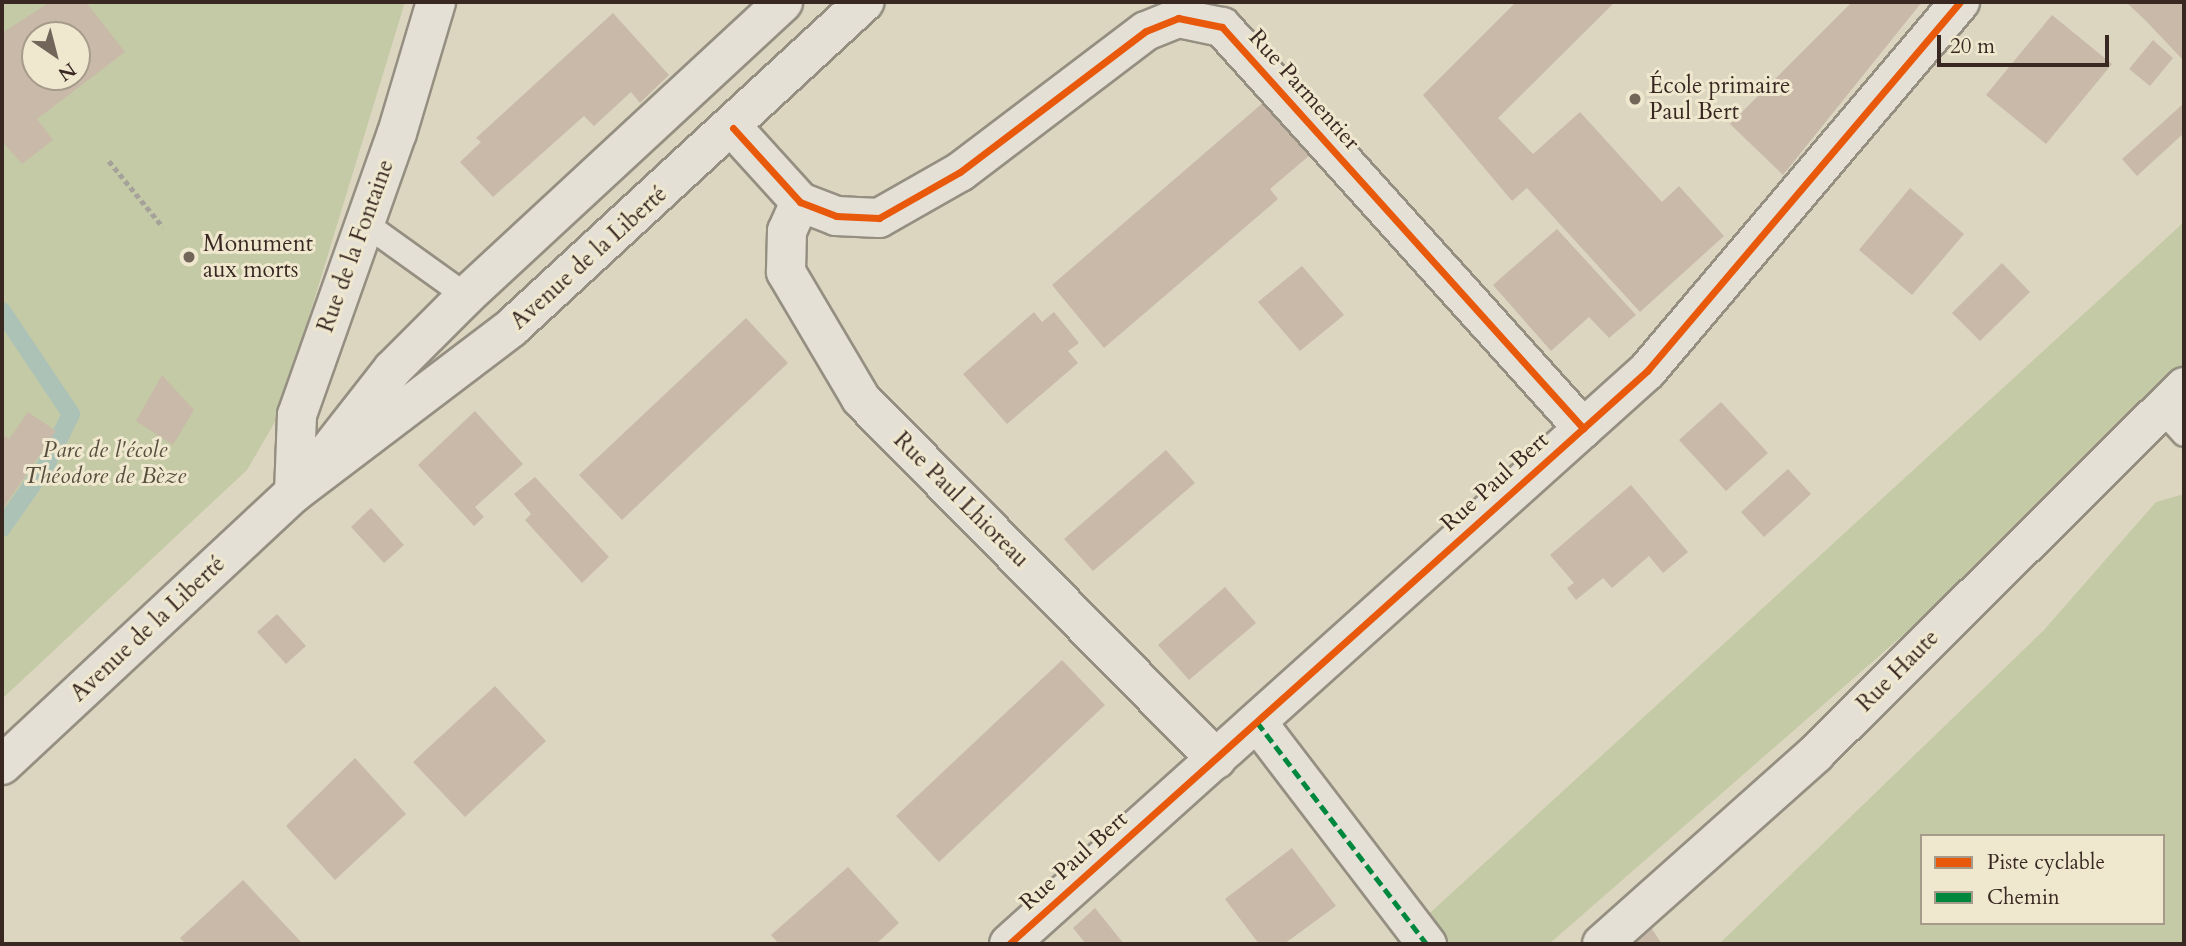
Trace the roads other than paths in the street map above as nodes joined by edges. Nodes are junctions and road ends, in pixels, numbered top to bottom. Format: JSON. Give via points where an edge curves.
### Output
{"nodes":[{"id":1,"x":436,"y":2,"type":"edge"},
{"id":2,"x":783,"y":2,"type":"edge"},
{"id":3,"x":864,"y":2,"type":"edge"},
{"id":4,"x":1960,"y":2,"type":"edge"},
{"id":5,"x":733,"y":128,"type":"junction"},
{"id":6,"x":800,"y":202,"type":"junction"},
{"id":7,"x":363,"y":222,"type":"junction"},
{"id":8,"x":466,"y":296,"type":"junction"},
{"id":9,"x":2176,"y":409,"type":"edge"},
{"id":10,"x":1583,"y":428,"type":"junction"},
{"id":11,"x":294,"y":493,"type":"junction"},
{"id":12,"x":1257,"y":722,"type":"junction"},
{"id":13,"x":1216,"y":759,"type":"junction"},
{"id":14,"x":2,"y":765,"type":"edge"},
{"id":15,"x":1009,"y":944,"type":"edge"},
{"id":16,"x":1427,"y":944,"type":"edge"},
{"id":17,"x":1602,"y":944,"type":"edge"}],
"edges":[{"from":1,"to":7,"type":"street","name":"Rue de la Fontaine"},
{"from":2,"to":8,"type":"street","name":"Avenue de la Liberté"},
{"from":3,"to":5,"type":"street","name":"Avenue de la Liberté"},
{"from":4,"to":10,"type":"street","name":"Rue Paul Bert","via":[[1647,371]]},
{"from":5,"to":6,"type":"street","name":"Rue Parmentier"},
{"from":5,"to":11,"type":"street","name":"Avenue de la Liberté","via":[[511,328]]},
{"from":6,"to":10,"type":"street","name":"Rue Parmentier","via":[[836,216],[879,218],[960,172],[1146,31],[1178,18],[1222,27]]},
{"from":6,"to":13,"type":"street","name":"Rue Paul Lhioreau","via":[[787,231],[786,272],[861,399]]},
{"from":7,"to":8,"type":"lane"},
{"from":7,"to":11,"type":"street","name":"Rue de la Fontaine","via":[[297,415]]},
{"from":8,"to":11,"type":"street","name":"Avenue de la Liberté","via":[[393,369]]},
{"from":9,"to":17,"type":"street","name":"Rue Haute","via":[[1816,754]]},
{"from":10,"to":12,"type":"street","name":"Rue Paul Bert"},
{"from":11,"to":14,"type":"street","name":"Avenue de la Liberté"},
{"from":12,"to":13,"type":"street","name":"Rue Paul Bert"},
{"from":12,"to":16,"type":"street"},
{"from":13,"to":15,"type":"street","name":"Rue Paul Bert"}]}
